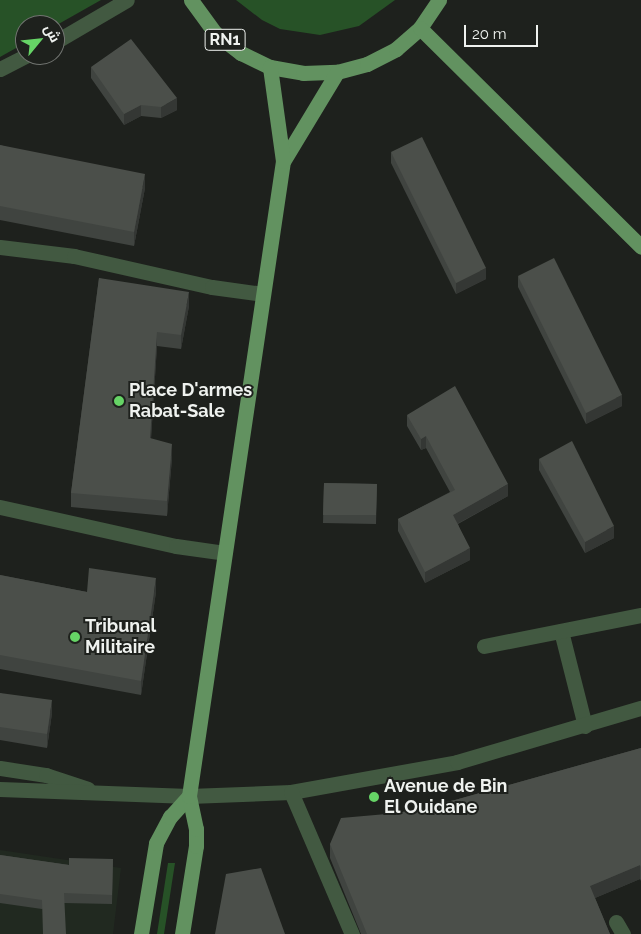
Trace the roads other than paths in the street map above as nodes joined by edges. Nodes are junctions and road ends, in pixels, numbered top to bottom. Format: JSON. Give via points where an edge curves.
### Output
{"nodes":[{"id":1,"x":127,"y":0,"type":"edge"},
{"id":2,"x":192,"y":0,"type":"edge"},
{"id":3,"x":438,"y":0,"type":"edge"},
{"id":4,"x":420,"y":28,"type":"junction"},
{"id":5,"x":65,"y":36,"type":"edge"},
{"id":6,"x":15,"y":62,"type":"edge"},
{"id":7,"x":270,"y":67,"type":"junction"},
{"id":8,"x":0,"y":69,"type":"edge"},
{"id":9,"x":337,"y":72,"type":"junction"},
{"id":10,"x":283,"y":161,"type":"junction"},
{"id":11,"x":0,"y":247,"type":"edge"},
{"id":12,"x":641,"y":247,"type":"edge"},
{"id":13,"x":263,"y":294,"type":"junction"},
{"id":14,"x":0,"y":507,"type":"edge"},
{"id":15,"x":225,"y":553,"type":"junction"},
{"id":16,"x":641,"y":616,"type":"edge"},
{"id":17,"x":561,"y":631,"type":"junction"},
{"id":18,"x":484,"y":646,"type":"dead end"},
{"id":19,"x":641,"y":708,"type":"edge"},
{"id":20,"x":585,"y":726,"type":"junction"},
{"id":21,"x":0,"y":768,"type":"edge"},
{"id":22,"x":0,"y":789,"type":"edge"},
{"id":23,"x":291,"y":792,"type":"junction"},
{"id":24,"x":102,"y":794,"type":"junction"},
{"id":25,"x":189,"y":796,"type":"junction"},
{"id":26,"x":141,"y":934,"type":"edge"},
{"id":27,"x":182,"y":934,"type":"edge"},
{"id":28,"x":352,"y":934,"type":"edge"}],
"edges":[{"from":1,"to":5,"type":"street"},
{"from":2,"to":7,"type":"main road","number":"RN1","via":[[215,33],[241,53]]},
{"from":3,"to":4,"type":"main road","number":"RN1"},
{"from":4,"to":9,"type":"main road","number":"RN1","via":[[396,49],[368,64]]},
{"from":4,"to":12,"type":"main road"},
{"from":6,"to":8,"type":"street"},
{"from":7,"to":9,"type":"main road","number":"RN1","via":[[303,73]]},
{"from":7,"to":10,"type":"main road"},
{"from":9,"to":10,"type":"main road"},
{"from":10,"to":13,"type":"main road"},
{"from":11,"to":13,"type":"street","via":[[74,256],[212,287]]},
{"from":13,"to":15,"type":"main road"},
{"from":14,"to":15,"type":"street","via":[[176,546]]},
{"from":15,"to":25,"type":"main road"},
{"from":16,"to":17,"type":"street"},
{"from":17,"to":18,"type":"street"},
{"from":17,"to":20,"type":"street"},
{"from":19,"to":20,"type":"street"},
{"from":20,"to":23,"type":"street","via":[[440,766]]},
{"from":21,"to":24,"type":"street","via":[[46,775]]},
{"from":22,"to":24,"type":"street"},
{"from":23,"to":25,"type":"street"},
{"from":23,"to":28,"type":"street"},
{"from":24,"to":25,"type":"street"},
{"from":25,"to":26,"type":"main road","via":[[170,817],[156,843]]},
{"from":25,"to":27,"type":"main road","via":[[196,846]]}]}
